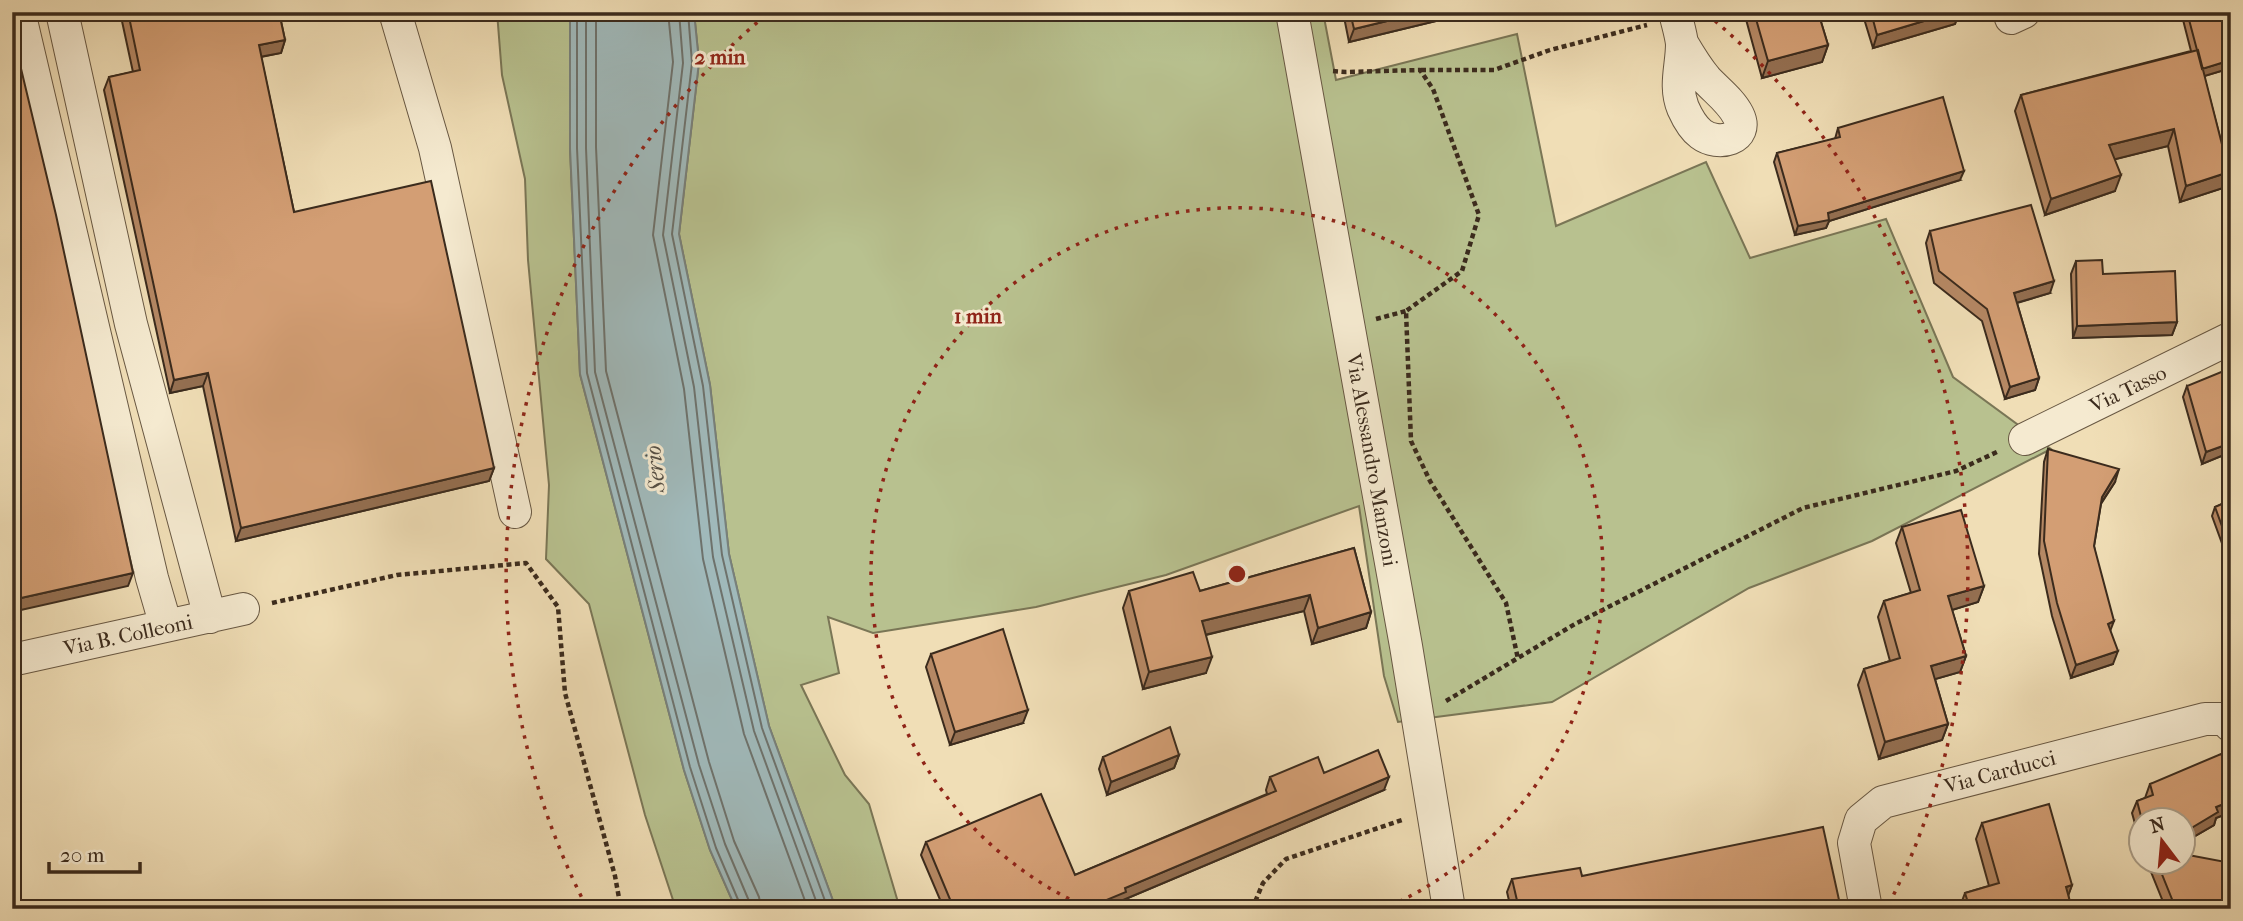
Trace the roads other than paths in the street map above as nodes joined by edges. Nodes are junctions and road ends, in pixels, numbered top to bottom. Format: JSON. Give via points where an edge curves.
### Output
{"nodes":[{"id":1,"x":19,"y":12,"type":"edge"},
{"id":2,"x":62,"y":12,"type":"edge"},
{"id":3,"x":395,"y":12,"type":"edge"},
{"id":4,"x":1292,"y":12,"type":"edge"},
{"id":5,"x":2231,"y":338,"type":"edge"},
{"id":6,"x":2025,"y":439,"type":"road end"},
{"id":7,"x":515,"y":512,"type":"dead end"},
{"id":8,"x":243,"y":610,"type":"road end"},
{"id":9,"x":210,"y":617,"type":"junction"},
{"id":10,"x":166,"y":626,"type":"junction"},
{"id":11,"x":12,"y":660,"type":"edge"},
{"id":12,"x":2231,"y":726,"type":"edge"},
{"id":13,"x":1449,"y":909,"type":"edge"},
{"id":14,"x":1866,"y":909,"type":"edge"}],
"edges":[{"from":1,"to":10,"type":"street"},
{"from":2,"to":9,"type":"street","via":[[131,324]]},
{"from":3,"to":7,"type":"street","via":[[435,148]]},
{"from":4,"to":13,"type":"street","name":"Via Alessandro Manzoni"},
{"from":5,"to":6,"type":"street","name":"Via Tasso"},
{"from":8,"to":9,"type":"street","name":"Via B. Colleoni"},
{"from":9,"to":10,"type":"street","name":"Via B. Colleoni"},
{"from":10,"to":11,"type":"street","name":"Via B. Colleoni"},
{"from":12,"to":14,"type":"street","name":"Via Carducci","via":[[2224,719],[2204,719],[1883,802],[1861,820],[1854,843]]}]}
